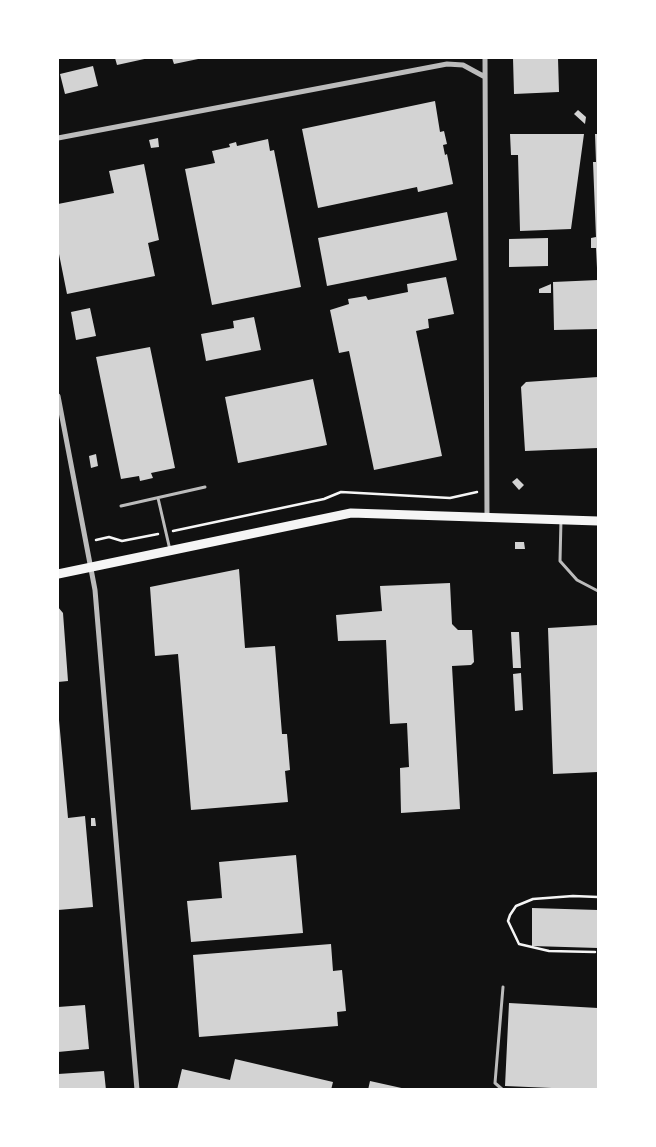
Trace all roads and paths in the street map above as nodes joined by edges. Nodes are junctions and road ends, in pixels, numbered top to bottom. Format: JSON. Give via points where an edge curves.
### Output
{"nodes":[{"id":1,"x":485,"y":58,"type":"edge"},
{"id":2,"x":485,"y":77,"type":"junction"},
{"id":3,"x":58,"y":138,"type":"edge"},
{"id":4,"x":58,"y":396,"type":"edge"},
{"id":5,"x":205,"y":487,"type":"dead end"},
{"id":6,"x":488,"y":493,"type":"junction"},
{"id":7,"x":158,"y":498,"type":"junction"},
{"id":8,"x":120,"y":506,"type":"dead end"},
{"id":9,"x":487,"y":518,"type":"junction"},
{"id":10,"x":561,"y":519,"type":"junction"},
{"id":11,"x":598,"y":521,"type":"edge"},
{"id":12,"x":166,"y":532,"type":"junction"},
{"id":13,"x":87,"y":542,"type":"junction"},
{"id":14,"x":170,"y":550,"type":"junction"},
{"id":15,"x":91,"y":567,"type":"junction"},
{"id":16,"x":58,"y":574,"type":"edge"},
{"id":17,"x":598,"y":591,"type":"edge"},
{"id":18,"x":598,"y":897,"type":"edge"},
{"id":19,"x":595,"y":952,"type":"dead end"},
{"id":20,"x":503,"y":987,"type":"dead end"},
{"id":21,"x":137,"y":1090,"type":"edge"},
{"id":22,"x":503,"y":1090,"type":"edge"}],
"edges":[{"from":1,"to":2,"type":"street"},
{"from":2,"to":3,"type":"street","via":[[463,65],[447,64]]},
{"from":2,"to":6,"type":"street"},
{"from":4,"to":13,"type":"street"},
{"from":5,"to":7,"type":"lane"},
{"from":6,"to":9,"type":"street"},
{"from":6,"to":12,"type":"path","via":[[450,498],[341,492],[324,499]]},
{"from":7,"to":8,"type":"lane"},
{"from":7,"to":12,"type":"lane"},
{"from":9,"to":10,"type":"main road"},
{"from":9,"to":14,"type":"main road","via":[[351,513]]},
{"from":10,"to":11,"type":"main road"},
{"from":10,"to":17,"type":"lane","via":[[560,561],[577,580]]},
{"from":12,"to":13,"type":"path","via":[[122,542],[109,536]]},
{"from":12,"to":14,"type":"lane"},
{"from":13,"to":15,"type":"street"},
{"from":14,"to":15,"type":"main road"},
{"from":15,"to":16,"type":"main road"},
{"from":15,"to":21,"type":"street"},
{"from":18,"to":19,"type":"path","via":[[533,899],[516,906],[508,921],[519,944],[549,951]]},
{"from":20,"to":22,"type":"lane","via":[[494,1083]]}]}
